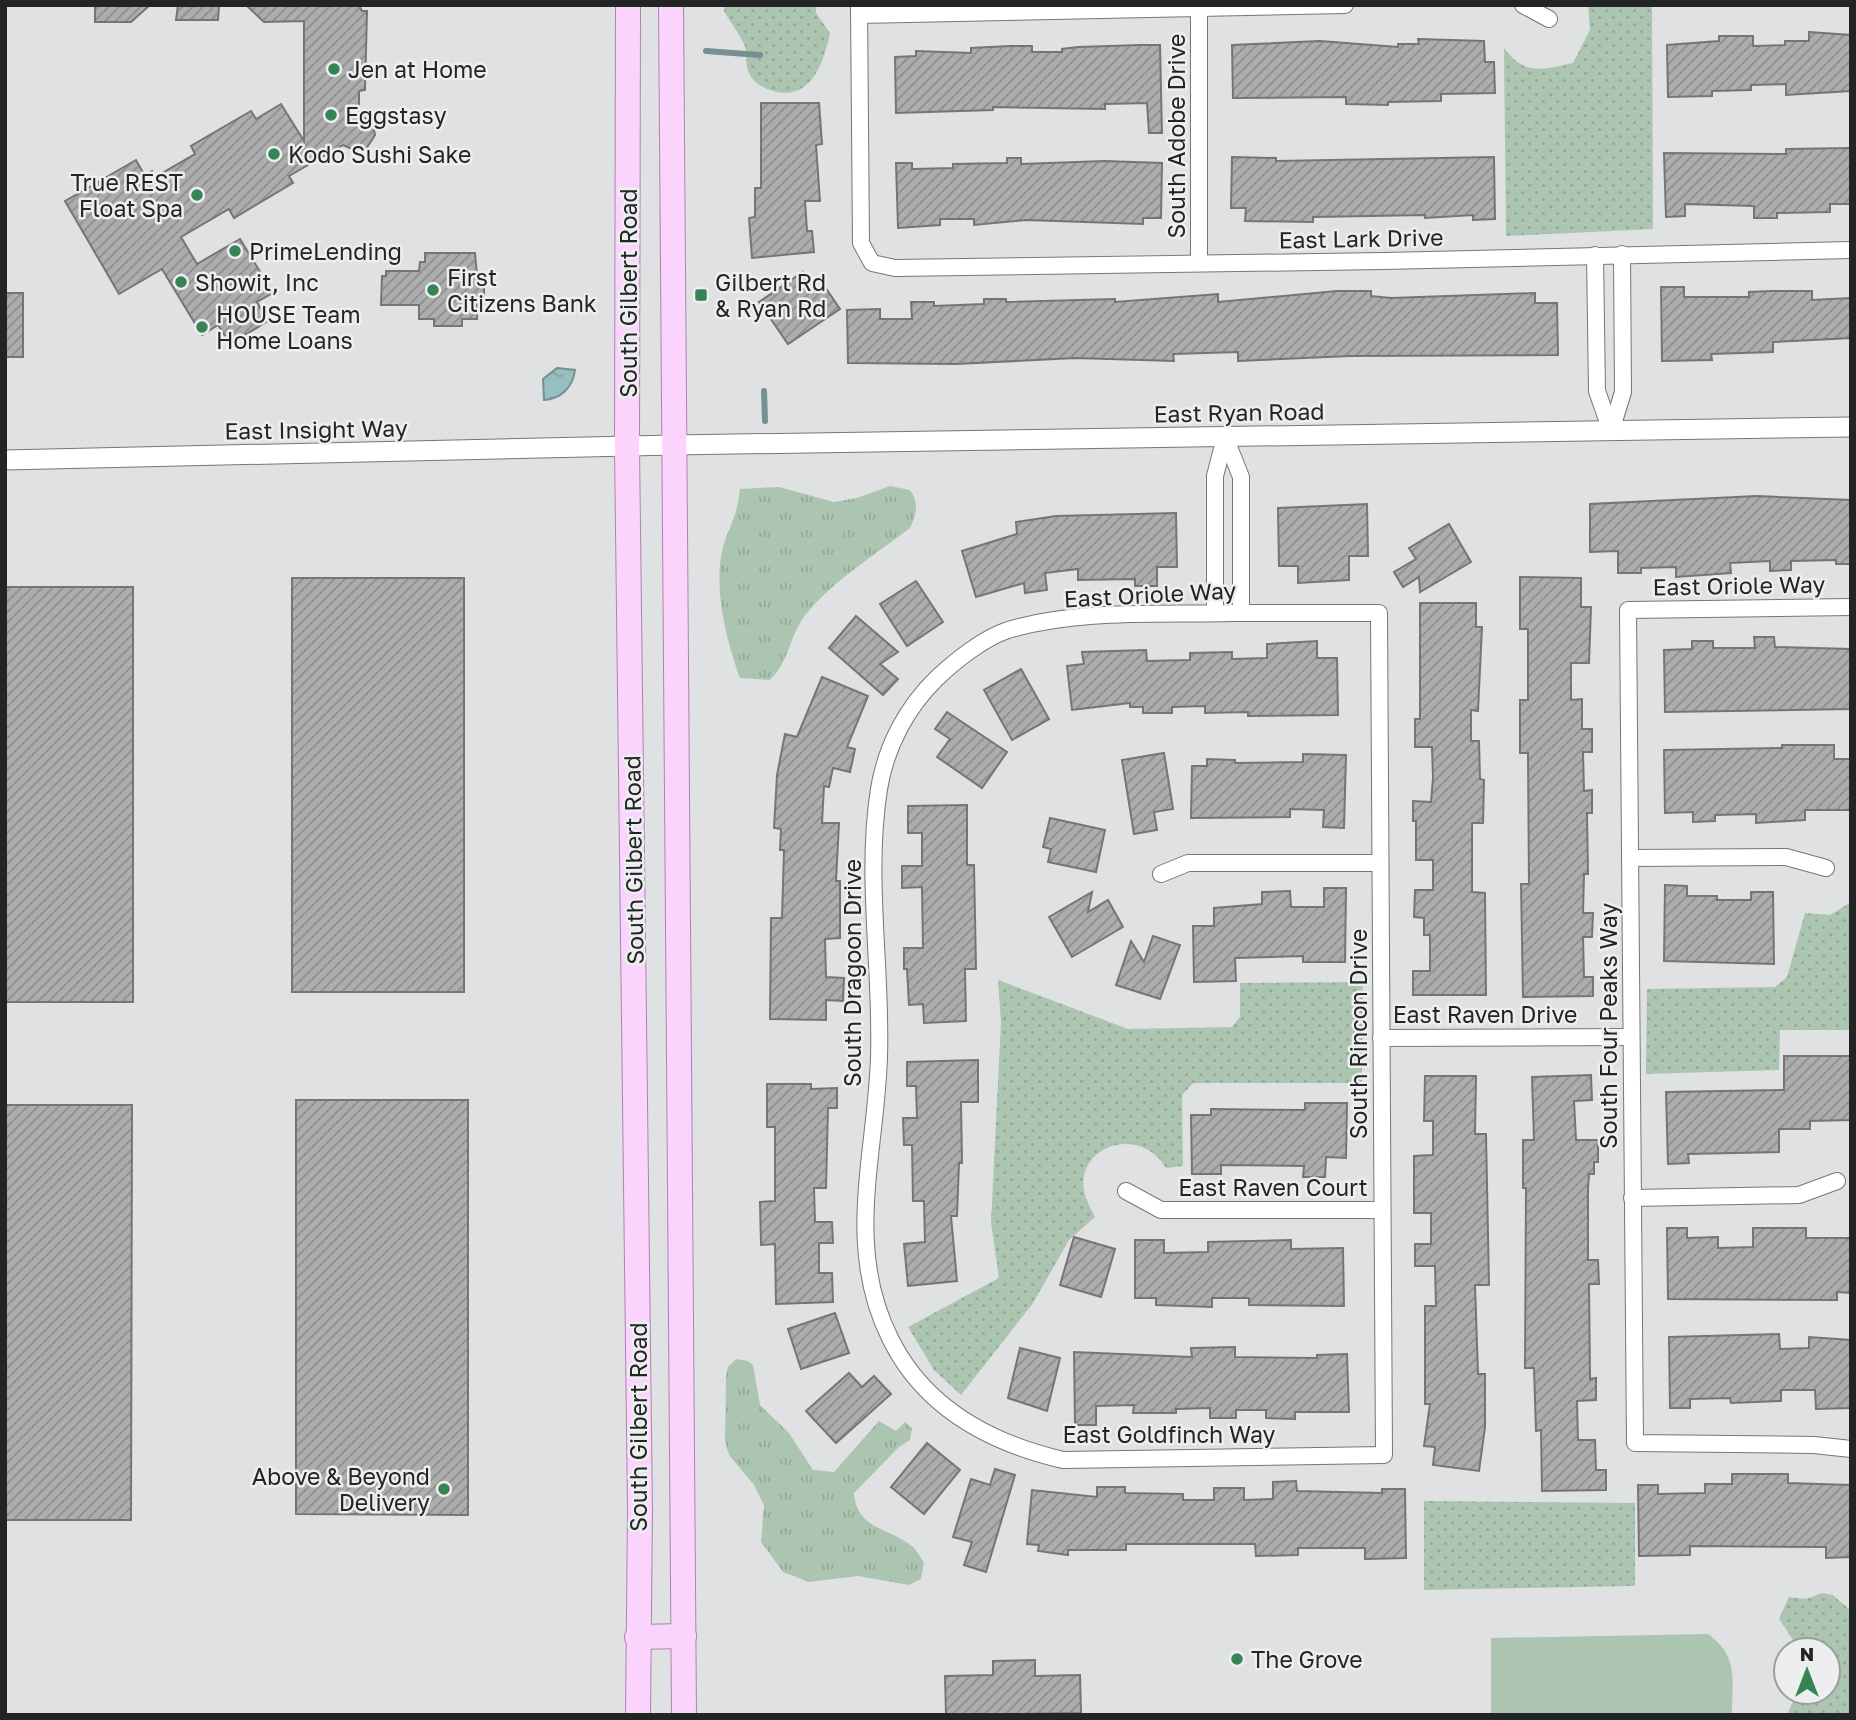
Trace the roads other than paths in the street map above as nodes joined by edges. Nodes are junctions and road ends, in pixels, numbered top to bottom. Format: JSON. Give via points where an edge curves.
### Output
{"nodes":[{"id":1,"x":628,"y":5,"type":"edge"},
{"id":2,"x":671,"y":5,"type":"edge"},
{"id":3,"x":1345,"y":5,"type":"edge"},
{"id":4,"x":1523,"y":5,"type":"edge"},
{"id":5,"x":1199,"y":9,"type":"junction"},
{"id":6,"x":859,"y":10,"type":"edge"},
{"id":7,"x":1549,"y":19,"type":"dead end"},
{"id":8,"x":1851,"y":250,"type":"edge"},
{"id":9,"x":1622,"y":254,"type":"junction"},
{"id":10,"x":1595,"y":255,"type":"junction"},
{"id":11,"x":1199,"y":263,"type":"junction"},
{"id":12,"x":1851,"y":427,"type":"edge"},
{"id":13,"x":1611,"y":431,"type":"junction"},
{"id":14,"x":1224,"y":437,"type":"junction"},
{"id":15,"x":674,"y":445,"type":"junction"},
{"id":16,"x":627,"y":447,"type":"junction"},
{"id":17,"x":5,"y":460,"type":"edge"},
{"id":18,"x":1851,"y":607,"type":"edge"},
{"id":19,"x":1628,"y":610,"type":"joint"},
{"id":20,"x":1215,"y":613,"type":"junction"},
{"id":21,"x":1241,"y":613,"type":"junction"},
{"id":22,"x":1379,"y":613,"type":"joint"},
{"id":23,"x":939,"y":677,"type":"joint"},
{"id":24,"x":1630,"y":859,"type":"junction"},
{"id":25,"x":1380,"y":863,"type":"junction"},
{"id":26,"x":1826,"y":868,"type":"dead end"},
{"id":27,"x":1161,"y":874,"type":"dead end"},
{"id":28,"x":1631,"y":1037,"type":"junction"},
{"id":29,"x":1381,"y":1038,"type":"junction"},
{"id":30,"x":1837,"y":1181,"type":"dead end"},
{"id":31,"x":1126,"y":1191,"type":"dead end"},
{"id":32,"x":1632,"y":1198,"type":"junction"},
{"id":33,"x":1382,"y":1210,"type":"junction"},
{"id":34,"x":903,"y":1363,"type":"joint"},
{"id":35,"x":1851,"y":1449,"type":"edge"},
{"id":36,"x":1384,"y":1455,"type":"joint"},
{"id":37,"x":684,"y":1636,"type":"junction"},
{"id":38,"x":637,"y":1637,"type":"junction"},
{"id":39,"x":638,"y":1715,"type":"edge"},
{"id":40,"x":684,"y":1715,"type":"edge"}],
"edges":[{"from":1,"to":16,"type":"main road","name":"South Gilbert Road"},
{"from":2,"to":15,"type":"main road","name":"South Gilbert Road"},
{"from":3,"to":5,"type":"street"},
{"from":4,"to":7,"type":"street"},
{"from":5,"to":6,"type":"street"},
{"from":5,"to":11,"type":"street","name":"South Adobe Drive"},
{"from":6,"to":11,"type":"street","name":"East Lark Drive","via":[[861,243],[872,263],[895,268]]},
{"from":8,"to":9,"type":"street","name":"East Lark Drive"},
{"from":9,"to":10,"type":"street","name":"East Lark Drive"},
{"from":9,"to":13,"type":"street","via":[[1623,392]]},
{"from":10,"to":11,"type":"street","name":"East Lark Drive"},
{"from":10,"to":13,"type":"street","via":[[1597,391]]},
{"from":12,"to":13,"type":"street","name":"East Ryan Road"},
{"from":13,"to":14,"type":"street","name":"East Ryan Road"},
{"from":14,"to":15,"type":"street","name":"East Ryan Road"},
{"from":14,"to":20,"type":"street","via":[[1215,476]]},
{"from":14,"to":21,"type":"street","via":[[1241,477]]},
{"from":15,"to":16,"type":"street","name":"East Ryan Road"},
{"from":15,"to":37,"type":"main road","name":"South Gilbert Road"},
{"from":16,"to":17,"type":"street","name":"East Insight Way"},
{"from":16,"to":38,"type":"main road","name":"South Gilbert Road","via":[[640,1496]]},
{"from":18,"to":19,"type":"street","name":"East Oriole Way"},
{"from":19,"to":24,"type":"street","name":"South Four Peaks Way"},
{"from":20,"to":21,"type":"street","name":"East Oriole Way"},
{"from":20,"to":23,"type":"street","name":"East Oriole Way","via":[[1049,622],[1005,631]]},
{"from":21,"to":22,"type":"street","name":"East Oriole Way"},
{"from":22,"to":25,"type":"street","name":"South Rincon Drive"},
{"from":23,"to":34,"type":"street","name":"South Dragoon Drive","via":[[909,709],[891,747],[879,786],[874,830],[879,1058],[866,1204],[866,1268],[875,1304]]},
{"from":24,"to":26,"type":"street","via":[[1786,857]]},
{"from":24,"to":28,"type":"street","name":"South Four Peaks Way"},
{"from":25,"to":27,"type":"street","via":[[1188,863]]},
{"from":25,"to":29,"type":"street","name":"South Rincon Drive"},
{"from":28,"to":29,"type":"street","name":"East Raven Drive"},
{"from":28,"to":32,"type":"street","name":"South Four Peaks Way"},
{"from":29,"to":33,"type":"street","name":"South Rincon Drive"},
{"from":30,"to":32,"type":"street","via":[[1799,1195]]},
{"from":31,"to":33,"type":"street","name":"East Raven Court","via":[[1161,1210]]},
{"from":32,"to":35,"type":"street","name":"South Four Peaks Way","via":[[1635,1443]]},
{"from":33,"to":36,"type":"street","name":"South Rincon Drive"},
{"from":34,"to":36,"type":"street","name":"East Goldfinch Way","via":[[920,1386],[980,1430],[1021,1450],[1063,1460]]},
{"from":37,"to":38,"type":"main road"},
{"from":37,"to":40,"type":"main road","name":"South Gilbert Road"},
{"from":38,"to":39,"type":"main road","name":"South Gilbert Road"}]}
